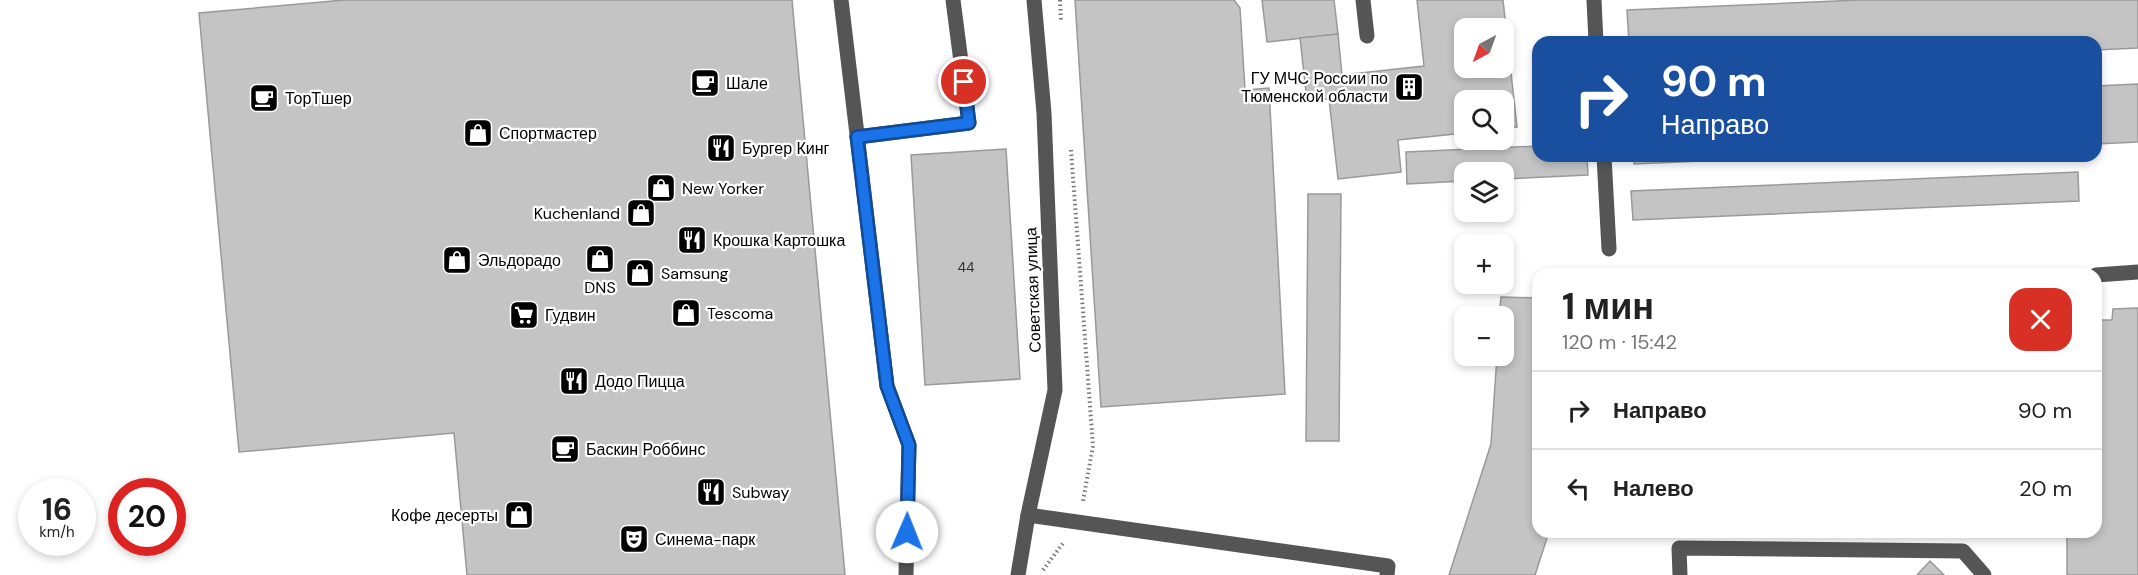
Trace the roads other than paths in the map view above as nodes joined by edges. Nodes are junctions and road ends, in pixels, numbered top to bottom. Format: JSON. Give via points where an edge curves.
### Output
{"nodes":[{"id":1,"x":841,"y":0,"type":"edge"},
{"id":2,"x":954,"y":0,"type":"edge"},
{"id":3,"x":1034,"y":0,"type":"edge"},
{"id":4,"x":1363,"y":0,"type":"edge"},
{"id":5,"x":1594,"y":0,"type":"edge"},
{"id":6,"x":1367,"y":36,"type":"dead end"},
{"id":7,"x":1596,"y":36,"type":"edge"},
{"id":8,"x":857,"y":137,"type":"junction"},
{"id":9,"x":1604,"y":162,"type":"edge"},
{"id":10,"x":1610,"y":249,"type":"dead end"},
{"id":11,"x":2138,"y":272,"type":"edge"},
{"id":12,"x":2102,"y":274,"type":"edge"},
{"id":13,"x":1028,"y":515,"type":"junction"},
{"id":14,"x":906,"y":575,"type":"edge"},
{"id":15,"x":1018,"y":575,"type":"edge"},
{"id":16,"x":1388,"y":575,"type":"edge"},
{"id":17,"x":1680,"y":575,"type":"edge"},
{"id":18,"x":1984,"y":575,"type":"edge"}],
"edges":[{"from":1,"to":8,"type":"street"},
{"from":2,"to":8,"type":"street","via":[[969,123]]},
{"from":3,"to":13,"type":"street","name":"Советская улица","via":[[1044,113],[1055,390]]},
{"from":4,"to":6,"type":"street"},
{"from":5,"to":7,"type":"street"},
{"from":8,"to":14,"type":"street","via":[[887,386],[909,445]]},
{"from":9,"to":10,"type":"street"},
{"from":11,"to":12,"type":"street"},
{"from":13,"to":15,"type":"street","name":"Советская улица"},
{"from":13,"to":16,"type":"street","via":[[1388,566]]},
{"from":17,"to":18,"type":"street","via":[[1679,548],[1963,551]]}]}
